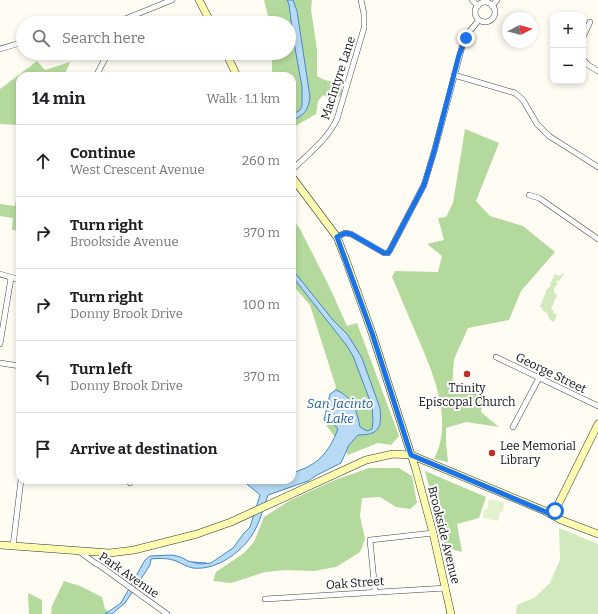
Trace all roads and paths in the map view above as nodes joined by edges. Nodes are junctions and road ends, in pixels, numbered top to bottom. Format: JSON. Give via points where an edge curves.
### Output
{"nodes":[{"id":1,"x":172,"y":0,"type":"edge"},
{"id":2,"x":199,"y":0,"type":"edge"},
{"id":3,"x":361,"y":0,"type":"edge"},
{"id":4,"x":472,"y":0,"type":"edge"},
{"id":5,"x":497,"y":0,"type":"edge"},
{"id":6,"x":478,"y":6,"type":"junction"},
{"id":7,"x":492,"y":6,"type":"junction"},
{"id":8,"x":134,"y":16,"type":"edge"},
{"id":9,"x":207,"y":16,"type":"edge"},
{"id":10,"x":479,"y":20,"type":"junction"},
{"id":11,"x":590,"y":22,"type":"dead end"},
{"id":12,"x":586,"y":31,"type":"edge"},
{"id":13,"x":16,"y":44,"type":"edge"},
{"id":14,"x":0,"y":49,"type":"edge"},
{"id":15,"x":104,"y":60,"type":"edge"},
{"id":16,"x":229,"y":60,"type":"edge"},
{"id":17,"x":586,"y":63,"type":"edge"},
{"id":18,"x":598,"y":71,"type":"edge"},
{"id":19,"x":98,"y":72,"type":"edge"},
{"id":20,"x":235,"y":72,"type":"edge"},
{"id":21,"x":454,"y":75,"type":"junction"},
{"id":22,"x":296,"y":166,"type":"edge"},
{"id":23,"x":598,"y":167,"type":"edge"},
{"id":24,"x":296,"y":182,"type":"edge"},
{"id":25,"x":529,"y":195,"type":"dead end"},
{"id":26,"x":337,"y":237,"type":"junction"},
{"id":27,"x":598,"y":239,"type":"edge"},
{"id":28,"x":0,"y":274,"type":"edge"},
{"id":29,"x":11,"y":278,"type":"junction"},
{"id":30,"x":16,"y":279,"type":"edge"},
{"id":31,"x":0,"y":344,"type":"edge"},
{"id":32,"x":496,"y":357,"type":"dead end"},
{"id":33,"x":0,"y":363,"type":"edge"},
{"id":34,"x":16,"y":365,"type":"edge"},
{"id":35,"x":539,"y":378,"type":"junction"},
{"id":36,"x":598,"y":406,"type":"edge"},
{"id":37,"x":513,"y":427,"type":"dead end"},
{"id":38,"x":597,"y":428,"type":"edge"},
{"id":39,"x":411,"y":455,"type":"junction"},
{"id":40,"x":428,"y":462,"type":"junction"},
{"id":41,"x":417,"y":474,"type":"junction"},
{"id":42,"x":21,"y":484,"type":"edge"},
{"id":43,"x":553,"y":515,"type":"junction"},
{"id":44,"x":433,"y":533,"type":"junction"},
{"id":45,"x":598,"y":534,"type":"edge"},
{"id":46,"x":0,"y":545,"type":"edge"},
{"id":47,"x":13,"y":546,"type":"junction"},
{"id":48,"x":80,"y":552,"type":"junction"},
{"id":49,"x":446,"y":588,"type":"junction"},
{"id":50,"x":375,"y":591,"type":"junction"},
{"id":51,"x":265,"y":599,"type":"dead end"},
{"id":52,"x":167,"y":614,"type":"edge"},
{"id":53,"x":451,"y":614,"type":"edge"}],
"edges":[{"from":1,"to":8,"type":"street"},
{"from":2,"to":9,"type":"main road"},
{"from":3,"to":22,"type":"street","name":"MacIntyre Lane","via":[[364,28],[337,119],[324,140]]},
{"from":4,"to":6,"type":"street"},
{"from":5,"to":7,"type":"street"},
{"from":6,"to":7,"type":"street","via":[[486,3]]},
{"from":6,"to":10,"type":"street","via":[[476,15]]},
{"from":7,"to":10,"type":"street","via":[[495,11],[493,18],[485,22]]},
{"from":10,"to":21,"type":"street","via":[[466,38]]},
{"from":11,"to":12,"type":"street"},
{"from":13,"to":14,"type":"street"},
{"from":15,"to":19,"type":"street"},
{"from":16,"to":20,"type":"main road"},
{"from":17,"to":18,"type":"street"},
{"from":21,"to":23,"type":"street","via":[[515,93],[549,136]]},
{"from":21,"to":26,"type":"street","via":[[424,185],[388,253],[351,234],[345,233]]},
{"from":24,"to":26,"type":"main road","name":"Brookside Avenue"},
{"from":25,"to":27,"type":"street","via":[[540,198]]},
{"from":26,"to":39,"type":"main road","name":"Brookside Avenue","via":[[372,333]]},
{"from":28,"to":29,"type":"street"},
{"from":29,"to":30,"type":"street"},
{"from":29,"to":31,"type":"street"},
{"from":32,"to":35,"type":"street","name":"George Street"},
{"from":33,"to":34,"type":"street"},
{"from":35,"to":36,"type":"street","name":"George Street"},
{"from":35,"to":37,"type":"street"},
{"from":38,"to":43,"type":"main road"},
{"from":39,"to":40,"type":"main road"},
{"from":39,"to":41,"type":"main road","name":"Brookside Avenue"},
{"from":39,"to":48,"type":"main road","via":[[388,454],[366,460],[231,522],[197,534],[134,550],[110,553]]},
{"from":40,"to":41,"type":"main road","via":[[420,467]]},
{"from":40,"to":43,"type":"main road"},
{"from":41,"to":44,"type":"main road","name":"Brookside Avenue"},
{"from":42,"to":47,"type":"street"},
{"from":43,"to":45,"type":"main road"},
{"from":44,"to":49,"type":"main road","name":"Brookside Avenue"},
{"from":44,"to":50,"type":"street","via":[[370,540]]},
{"from":46,"to":47,"type":"main road"},
{"from":47,"to":48,"type":"main road"},
{"from":48,"to":52,"type":"street","name":"Park Avenue"},
{"from":49,"to":50,"type":"street","name":"Oak Street"},
{"from":49,"to":53,"type":"main road","name":"Brookside Avenue"},
{"from":50,"to":51,"type":"street","name":"Oak Street"}]}
